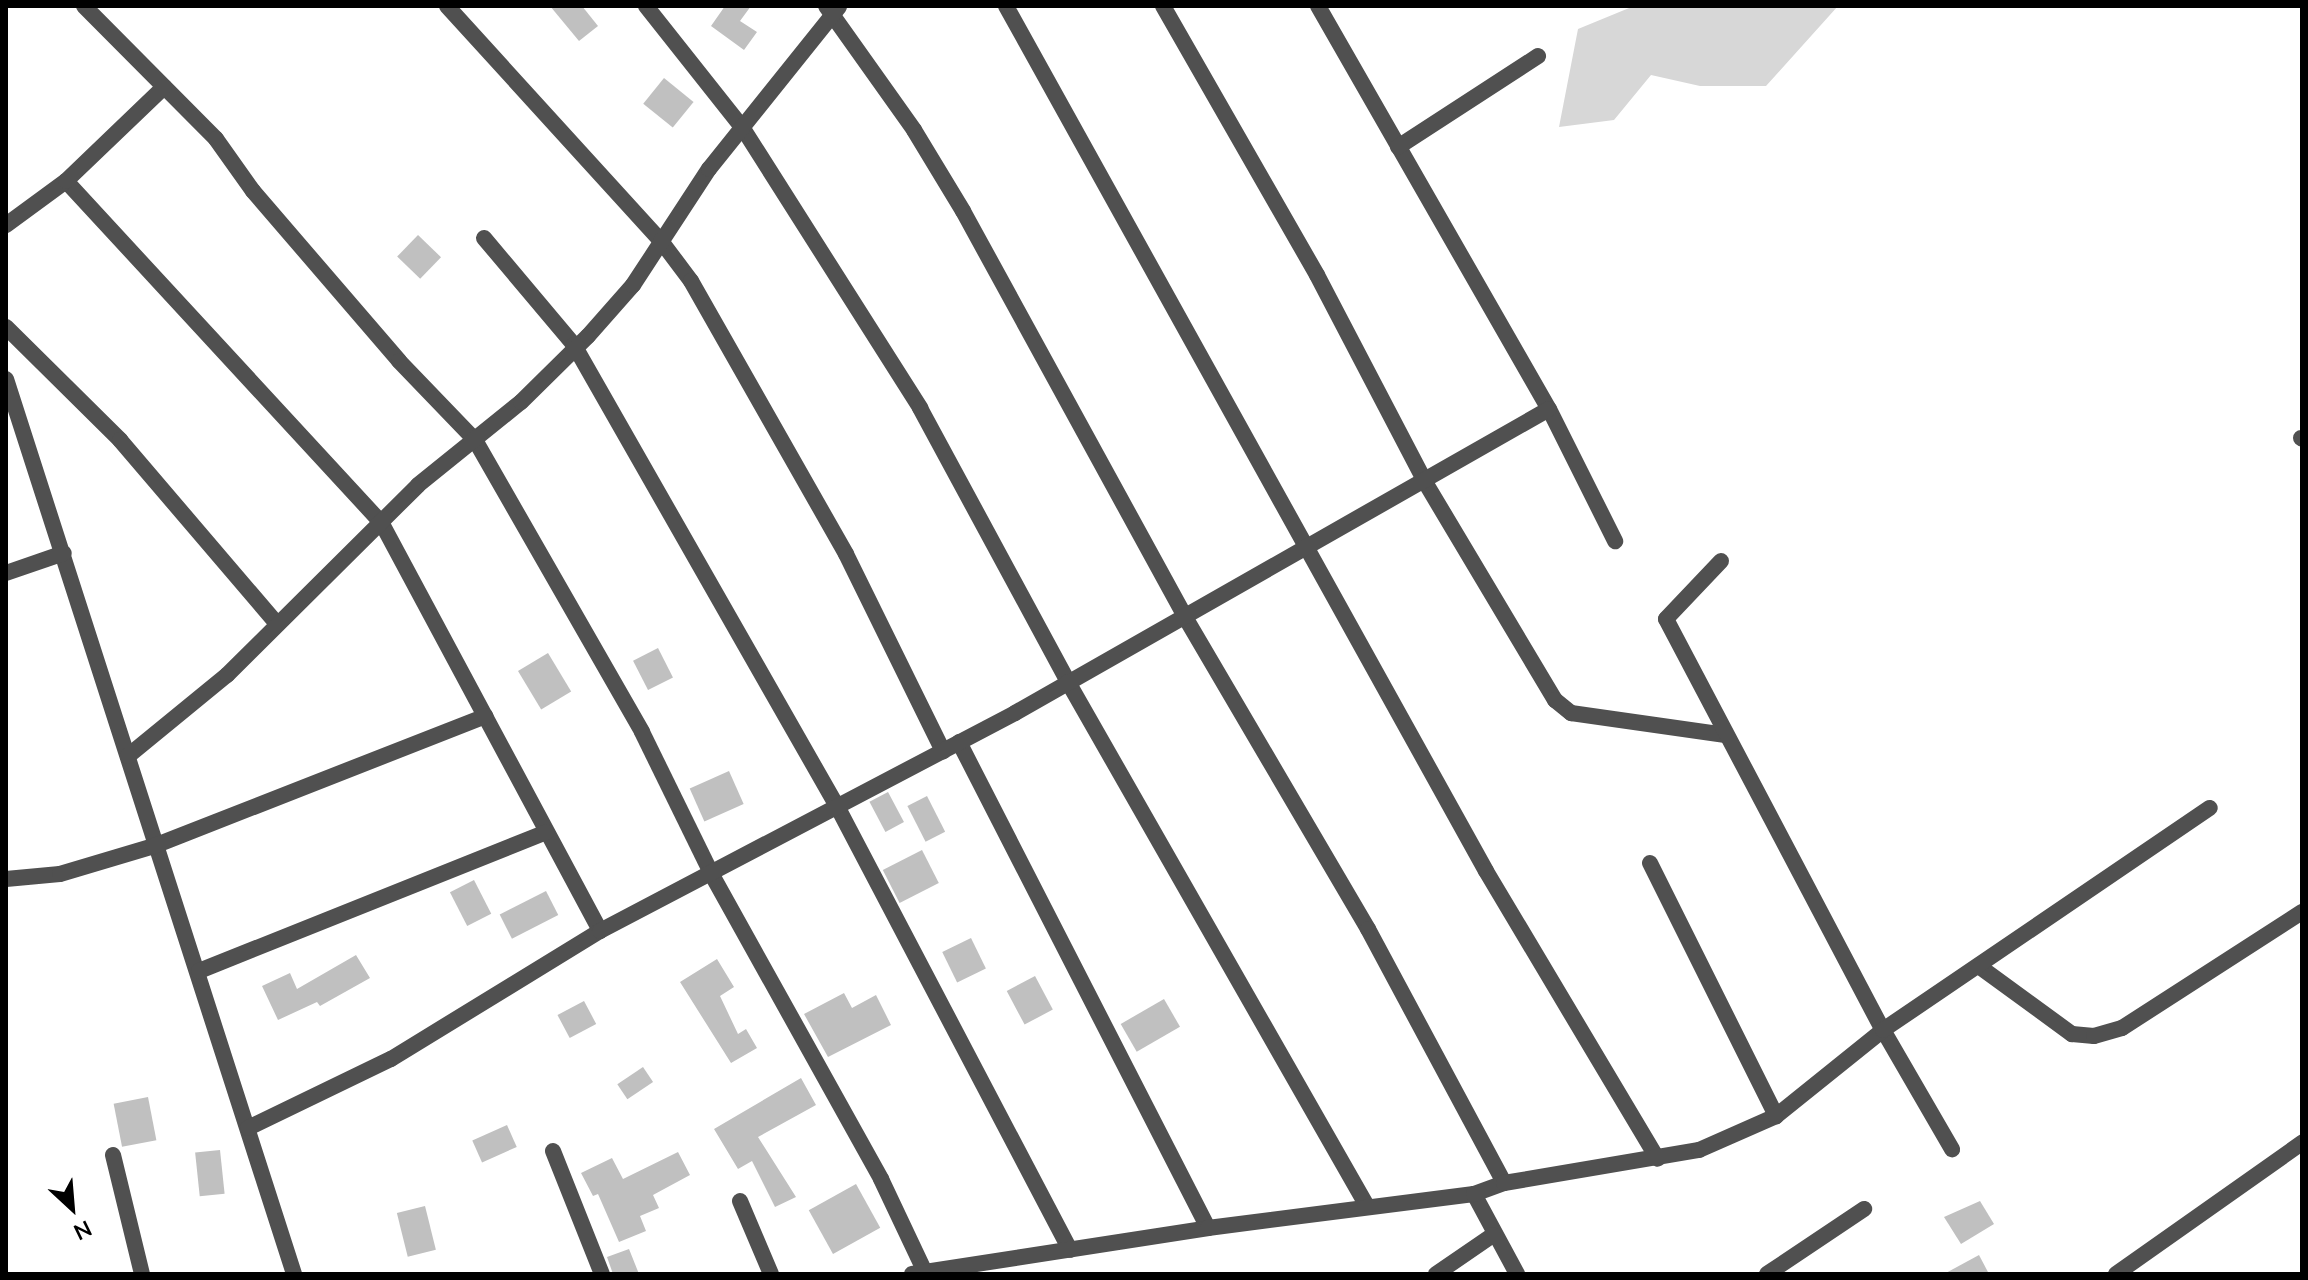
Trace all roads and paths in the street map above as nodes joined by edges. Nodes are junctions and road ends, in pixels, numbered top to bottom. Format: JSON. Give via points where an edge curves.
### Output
{"nodes":[{"id":1,"x":84,"y":6,"type":"edge"},
{"id":2,"x":447,"y":6,"type":"edge"},
{"id":3,"x":646,"y":6,"type":"edge"},
{"id":4,"x":1006,"y":6,"type":"edge"},
{"id":5,"x":1163,"y":6,"type":"edge"},
{"id":6,"x":1318,"y":6,"type":"edge"},
{"id":7,"x":833,"y":9,"type":"edge"},
{"id":8,"x":1538,"y":56,"type":"dead end"},
{"id":9,"x":164,"y":87,"type":"junction"},
{"id":10,"x":742,"y":127,"type":"junction"},
{"id":11,"x":1398,"y":147,"type":"junction"},
{"id":12,"x":66,"y":181,"type":"junction"},
{"id":13,"x":6,"y":225,"type":"edge"},
{"id":14,"x":484,"y":238,"type":"dead end"},
{"id":15,"x":661,"y":241,"type":"junction"},
{"id":16,"x":6,"y":327,"type":"edge"},
{"id":17,"x":574,"y":345,"type":"junction"},
{"id":18,"x":6,"y":379,"type":"edge"},
{"id":19,"x":1549,"y":409,"type":"junction"},
{"id":20,"x":475,"y":440,"type":"junction"},
{"id":21,"x":1425,"y":482,"type":"junction"},
{"id":22,"x":381,"y":522,"type":"junction"},
{"id":23,"x":1615,"y":541,"type":"dead end"},
{"id":24,"x":1304,"y":549,"type":"junction"},
{"id":25,"x":64,"y":553,"type":"junction"},
{"id":26,"x":1721,"y":561,"type":"dead end"},
{"id":27,"x":6,"y":573,"type":"edge"},
{"id":28,"x":1185,"y":617,"type":"junction"},
{"id":29,"x":277,"y":624,"type":"junction"},
{"id":30,"x":1068,"y":682,"type":"junction"},
{"id":31,"x":485,"y":716,"type":"junction"},
{"id":32,"x":1725,"y":735,"type":"junction"},
{"id":33,"x":959,"y":742,"type":"junction"},
{"id":34,"x":943,"y":751,"type":"junction"},
{"id":35,"x":128,"y":756,"type":"junction"},
{"id":36,"x":838,"y":808,"type":"junction"},
{"id":37,"x":2210,"y":808,"type":"dead end"},
{"id":38,"x":546,"y":832,"type":"junction"},
{"id":39,"x":154,"y":846,"type":"junction"},
{"id":40,"x":1650,"y":863,"type":"dead end"},
{"id":41,"x":712,"y":875,"type":"junction"},
{"id":42,"x":6,"y":879,"type":"edge"},
{"id":43,"x":2302,"y":912,"type":"edge"},
{"id":44,"x":600,"y":931,"type":"junction"},
{"id":45,"x":1980,"y":967,"type":"junction"},
{"id":46,"x":199,"y":971,"type":"junction"},
{"id":47,"x":1883,"y":1030,"type":"junction"},
{"id":48,"x":1776,"y":1116,"type":"junction"},
{"id":49,"x":248,"y":1128,"type":"junction"},
{"id":50,"x":2302,"y":1143,"type":"edge"},
{"id":51,"x":1952,"y":1149,"type":"dead end"},
{"id":52,"x":553,"y":1151,"type":"dead end"},
{"id":53,"x":113,"y":1155,"type":"dead end"},
{"id":54,"x":1658,"y":1159,"type":"junction"},
{"id":55,"x":1504,"y":1183,"type":"junction"},
{"id":56,"x":1474,"y":1194,"type":"junction"},
{"id":57,"x":740,"y":1201,"type":"dead end"},
{"id":58,"x":1367,"y":1206,"type":"junction"},
{"id":59,"x":1864,"y":1209,"type":"dead end"},
{"id":60,"x":1208,"y":1228,"type":"junction"},
{"id":61,"x":1493,"y":1235,"type":"junction"},
{"id":62,"x":1070,"y":1250,"type":"junction"},
{"id":63,"x":921,"y":1273,"type":"edge"},
{"id":64,"x":142,"y":1274,"type":"edge"},
{"id":65,"x":294,"y":1274,"type":"edge"},
{"id":66,"x":602,"y":1274,"type":"edge"},
{"id":67,"x":771,"y":1274,"type":"edge"},
{"id":68,"x":1436,"y":1274,"type":"edge"},
{"id":69,"x":1517,"y":1274,"type":"edge"},
{"id":70,"x":1767,"y":1274,"type":"edge"},
{"id":71,"x":2116,"y":1274,"type":"edge"}],
"edges":[{"from":1,"to":9,"type":"street"},
{"from":2,"to":15,"type":"street"},
{"from":3,"to":10,"type":"street"},
{"from":4,"to":24,"type":"street","via":[[1173,301]]},
{"from":5,"to":21,"type":"street","via":[[1317,275]]},
{"from":6,"to":11,"type":"street"},
{"from":7,"to":10,"type":"street"},
{"from":7,"to":28,"type":"street","via":[[963,211]]},
{"from":8,"to":11,"type":"street"},
{"from":9,"to":12,"type":"street"},
{"from":9,"to":20,"type":"street","via":[[216,139],[236,170],[399,361]]},
{"from":10,"to":15,"type":"street"},
{"from":10,"to":30,"type":"street","via":[[920,408]]},
{"from":11,"to":19,"type":"street"},
{"from":12,"to":13,"type":"street"},
{"from":12,"to":22,"type":"street"},
{"from":14,"to":17,"type":"street"},
{"from":15,"to":17,"type":"street","via":[[608,315]]},
{"from":15,"to":34,"type":"street","via":[[720,330],[846,554]]},
{"from":16,"to":29,"type":"street","via":[[120,440]]},
{"from":17,"to":20,"type":"street","via":[[547,378]]},
{"from":17,"to":36,"type":"street"},
{"from":18,"to":25,"type":"street"},
{"from":19,"to":21,"type":"street"},
{"from":19,"to":23,"type":"street"},
{"from":20,"to":22,"type":"street"},
{"from":20,"to":41,"type":"street","via":[[628,705]]},
{"from":21,"to":24,"type":"street"},
{"from":21,"to":32,"type":"street","via":[[1555,700],[1571,713]]},
{"from":22,"to":29,"type":"street"},
{"from":22,"to":31,"type":"street"},
{"from":24,"to":28,"type":"street"},
{"from":24,"to":54,"type":"street","via":[[1486,871]]},
{"from":25,"to":27,"type":"street"},
{"from":25,"to":35,"type":"street"},
{"from":26,"to":32,"type":"street","via":[[1666,619]]},
{"from":28,"to":30,"type":"street"},
{"from":28,"to":55,"type":"street","via":[[1368,929]]},
{"from":29,"to":35,"type":"street","via":[[227,675]]},
{"from":30,"to":33,"type":"street"},
{"from":30,"to":58,"type":"street"},
{"from":31,"to":38,"type":"street"},
{"from":31,"to":39,"type":"street"},
{"from":32,"to":47,"type":"street"},
{"from":33,"to":34,"type":"street"},
{"from":33,"to":60,"type":"street"},
{"from":34,"to":36,"type":"street"},
{"from":35,"to":39,"type":"street"},
{"from":36,"to":41,"type":"street"},
{"from":36,"to":62,"type":"street"},
{"from":37,"to":45,"type":"street"},
{"from":38,"to":44,"type":"street"},
{"from":38,"to":46,"type":"street"},
{"from":39,"to":42,"type":"street","via":[[60,874]]},
{"from":39,"to":46,"type":"street"},
{"from":40,"to":48,"type":"street"},
{"from":41,"to":44,"type":"street"},
{"from":41,"to":63,"type":"street","via":[[881,1179]]},
{"from":43,"to":45,"type":"street","via":[[2122,1028],[2094,1036],[2072,1034]]},
{"from":44,"to":49,"type":"street","via":[[391,1059]]},
{"from":45,"to":47,"type":"street"},
{"from":46,"to":49,"type":"street"},
{"from":47,"to":48,"type":"street"},
{"from":47,"to":51,"type":"street"},
{"from":48,"to":54,"type":"street","via":[[1699,1150]]},
{"from":49,"to":65,"type":"street"},
{"from":50,"to":71,"type":"street"},
{"from":52,"to":66,"type":"street"},
{"from":53,"to":64,"type":"street"},
{"from":54,"to":55,"type":"street"},
{"from":55,"to":56,"type":"street"},
{"from":56,"to":58,"type":"street"},
{"from":56,"to":61,"type":"street"},
{"from":57,"to":67,"type":"street"},
{"from":58,"to":60,"type":"street"},
{"from":59,"to":70,"type":"street"},
{"from":60,"to":62,"type":"street"},
{"from":61,"to":68,"type":"street"},
{"from":61,"to":69,"type":"street"},
{"from":62,"to":63,"type":"street"}]}
